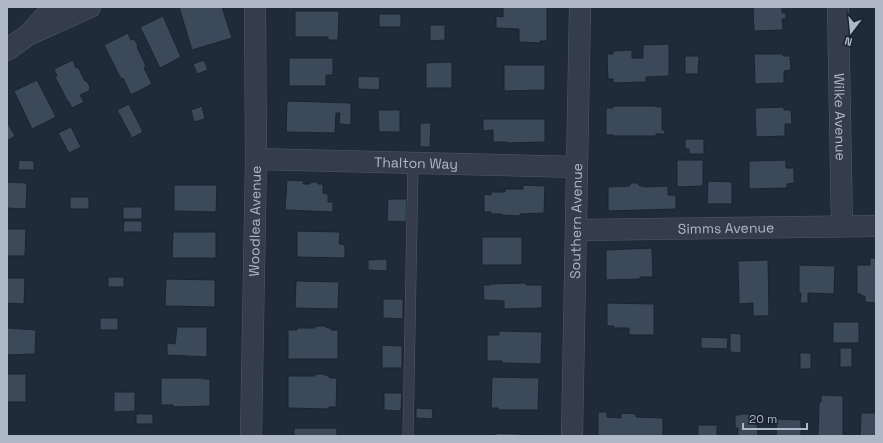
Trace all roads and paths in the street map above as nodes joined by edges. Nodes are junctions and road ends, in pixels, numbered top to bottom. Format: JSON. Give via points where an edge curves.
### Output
{"nodes":[{"id":1,"x":54,"y":7,"type":"edge"},
{"id":2,"x":90,"y":7,"type":"edge"},
{"id":3,"x":255,"y":7,"type":"edge"},
{"id":4,"x":580,"y":7,"type":"edge"},
{"id":5,"x":838,"y":7,"type":"edge"},
{"id":6,"x":28,"y":35,"type":"junction"},
{"id":7,"x":7,"y":50,"type":"edge"},
{"id":8,"x":256,"y":159,"type":"junction"},
{"id":9,"x":413,"y":163,"type":"junction"},
{"id":10,"x":576,"y":167,"type":"junction"},
{"id":11,"x":842,"y":226,"type":"junction"},
{"id":12,"x":876,"y":226,"type":"edge"},
{"id":13,"x":576,"y":230,"type":"junction"},
{"id":14,"x":251,"y":436,"type":"edge"},
{"id":15,"x":408,"y":436,"type":"edge"},
{"id":16,"x":572,"y":436,"type":"edge"}],
"edges":[{"from":1,"to":6,"type":"street"},
{"from":2,"to":6,"type":"street"},
{"from":3,"to":8,"type":"street","name":"Woodlea Avenue"},
{"from":4,"to":10,"type":"street","name":"Southern Avenue"},
{"from":5,"to":11,"type":"street","name":"Wilke Avenue"},
{"from":6,"to":7,"type":"street"},
{"from":8,"to":9,"type":"street","name":"Thalton Way"},
{"from":8,"to":14,"type":"street","name":"Woodlea Avenue"},
{"from":9,"to":10,"type":"street","name":"Thalton Way"},
{"from":9,"to":15,"type":"lane"},
{"from":10,"to":13,"type":"street","name":"Southern Avenue"},
{"from":11,"to":12,"type":"street","name":"Simms Avenue"},
{"from":11,"to":13,"type":"street","name":"Simms Avenue"},
{"from":13,"to":16,"type":"street","name":"Southern Avenue"}]}
